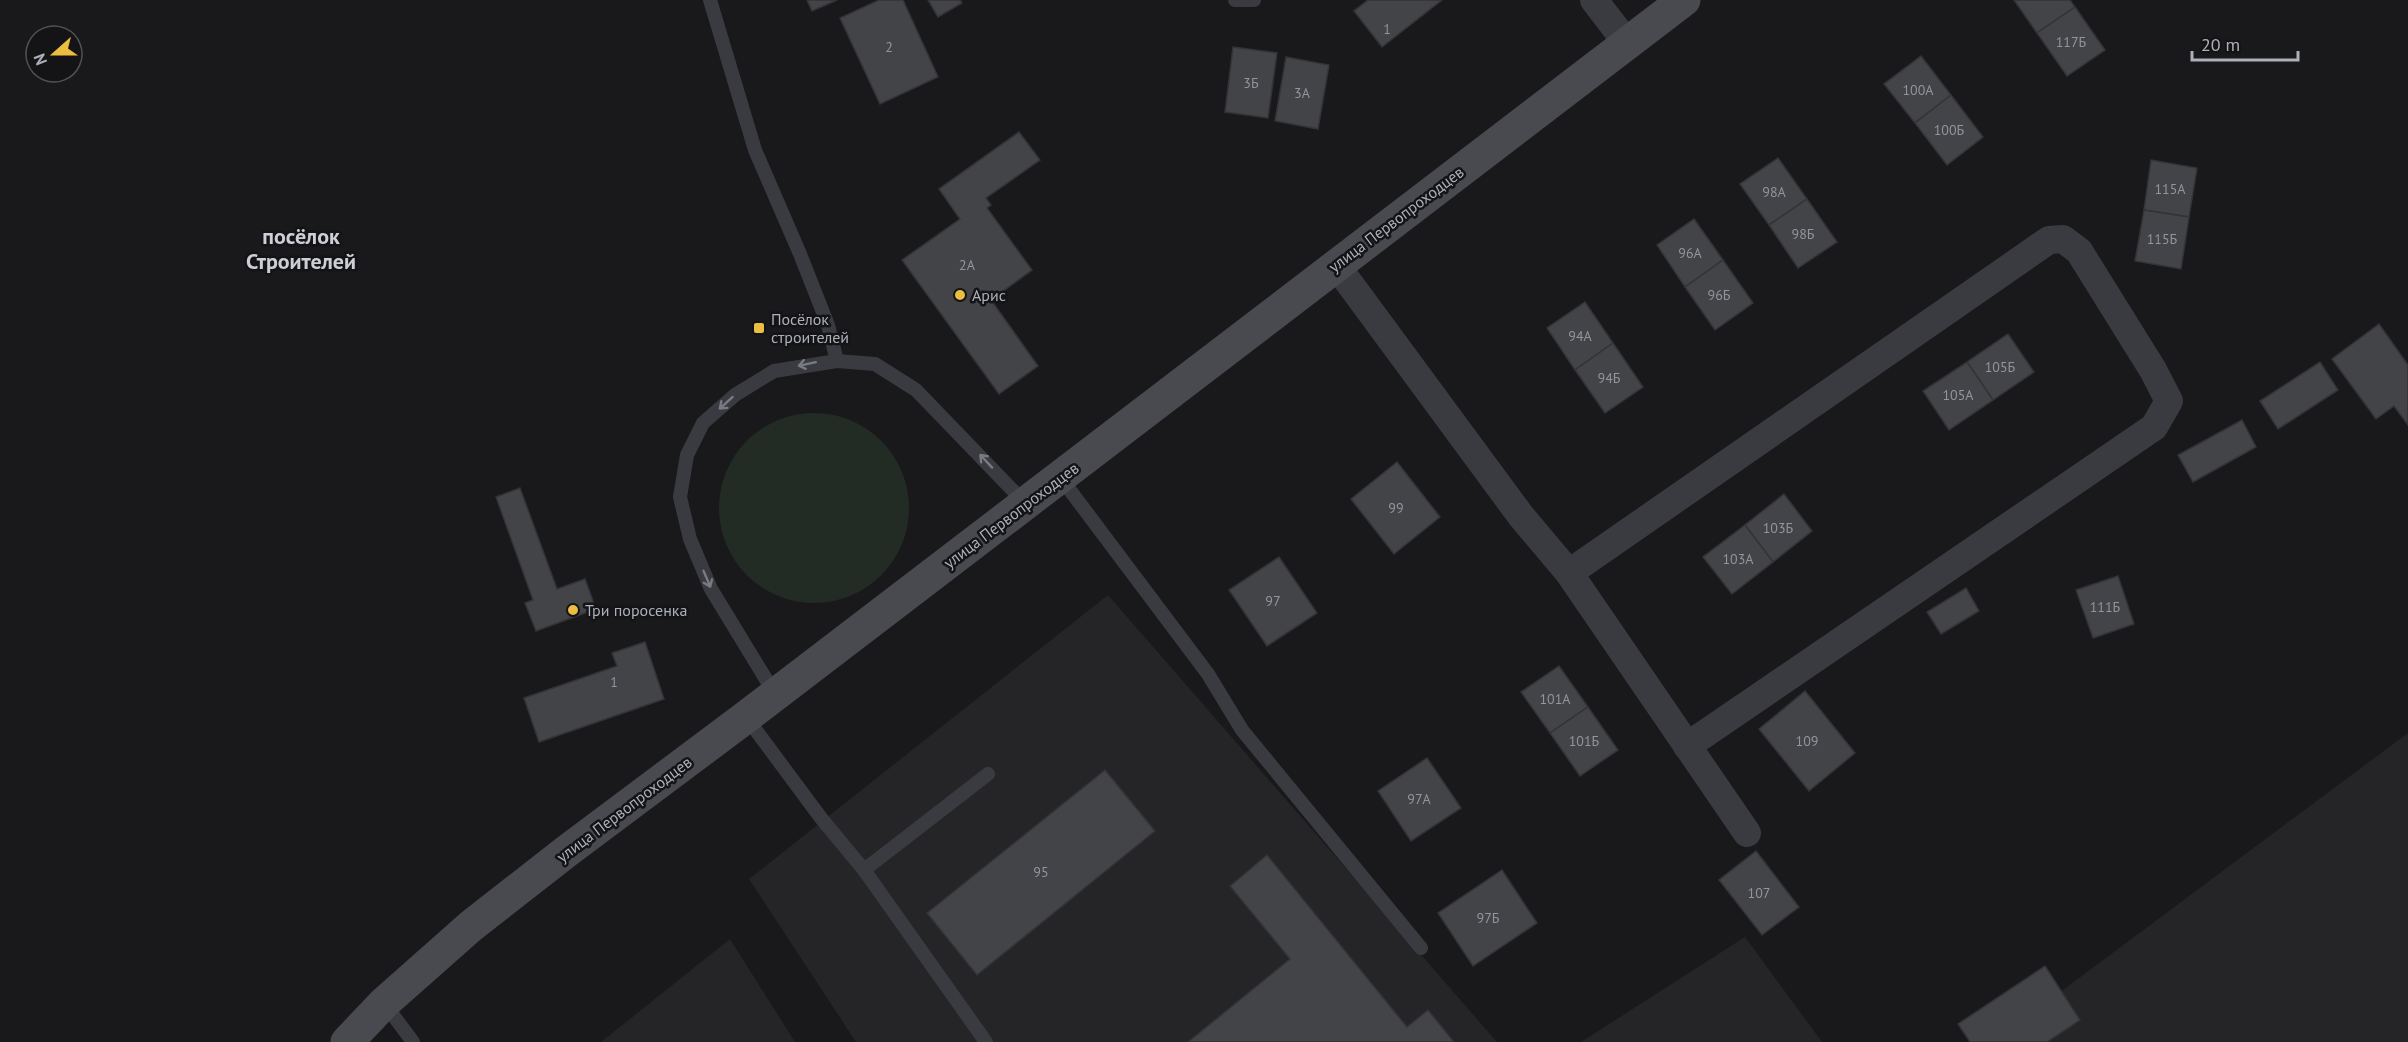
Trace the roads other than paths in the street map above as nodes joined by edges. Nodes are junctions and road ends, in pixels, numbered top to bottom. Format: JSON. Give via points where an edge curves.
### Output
{"nodes":[{"id":1,"x":710,"y":0,"type":"edge"},
{"id":2,"x":1235,"y":0,"type":"edge"},
{"id":3,"x":1254,"y":0,"type":"edge"},
{"id":4,"x":1594,"y":0,"type":"edge"},
{"id":5,"x":1684,"y":0,"type":"edge"},
{"id":6,"x":1627,"y":43,"type":"junction"},
{"id":7,"x":1336,"y":265,"type":"junction"},
{"id":8,"x":837,"y":361,"type":"junction"},
{"id":9,"x":1060,"y":477,"type":"junction"},
{"id":10,"x":1026,"y":504,"type":"junction"},
{"id":11,"x":1569,"y":573,"type":"junction"},
{"id":12,"x":775,"y":694,"type":"junction"},
{"id":13,"x":746,"y":717,"type":"junction"},
{"id":14,"x":1687,"y":746,"type":"junction"},
{"id":15,"x":988,"y":774,"type":"dead end"},
{"id":16,"x":1747,"y":833,"type":"dead end"},
{"id":17,"x":864,"y":870,"type":"junction"},
{"id":18,"x":1421,"y":948,"type":"dead end"},
{"id":19,"x":384,"y":1003,"type":"junction"},
{"id":20,"x":347,"y":1042,"type":"edge"},
{"id":21,"x":413,"y":1042,"type":"edge"},
{"id":22,"x":986,"y":1042,"type":"edge"}],
"edges":[{"from":1,"to":8,"type":"lane","via":[[755,150],[828,325]]},
{"from":2,"to":3,"type":"lane"},
{"from":4,"to":6,"type":"street"},
{"from":5,"to":6,"type":"street","name":"улица Первопроходцев"},
{"from":6,"to":7,"type":"street","name":"улица Первопроходцев"},
{"from":7,"to":9,"type":"street","name":"улица Первопроходцев"},
{"from":7,"to":11,"type":"street","via":[[1521,516]]},
{"from":10,"to":8,"type":"lane","one_way":true,"via":[[916,390],[874,364]]},
{"from":8,"to":12,"type":"lane","one_way":true,"via":[[774,371],[735,395],[703,423],[687,455],[680,497],[690,539],[711,590]]},
{"from":9,"to":10,"type":"street","name":"улица Первопроходцев"},
{"from":9,"to":18,"type":"lane","via":[[1208,674],[1242,730]]},
{"from":10,"to":12,"type":"street","name":"улица Первопроходцев"},
{"from":11,"to":14,"type":"street"},
{"from":11,"to":14,"type":"street","via":[[2049,240],[2063,239],[2079,251],[2169,401],[2154,427]]},
{"from":12,"to":13,"type":"street","name":"улица Первопроходцев"},
{"from":13,"to":17,"type":"lane"},
{"from":13,"to":19,"type":"street","name":"улица Первопроходцев","via":[[471,926]]},
{"from":14,"to":16,"type":"street"},
{"from":15,"to":17,"type":"lane"},
{"from":17,"to":22,"type":"lane"},
{"from":19,"to":20,"type":"street","name":"улица Первопроходцев"},
{"from":19,"to":21,"type":"lane"}]}
